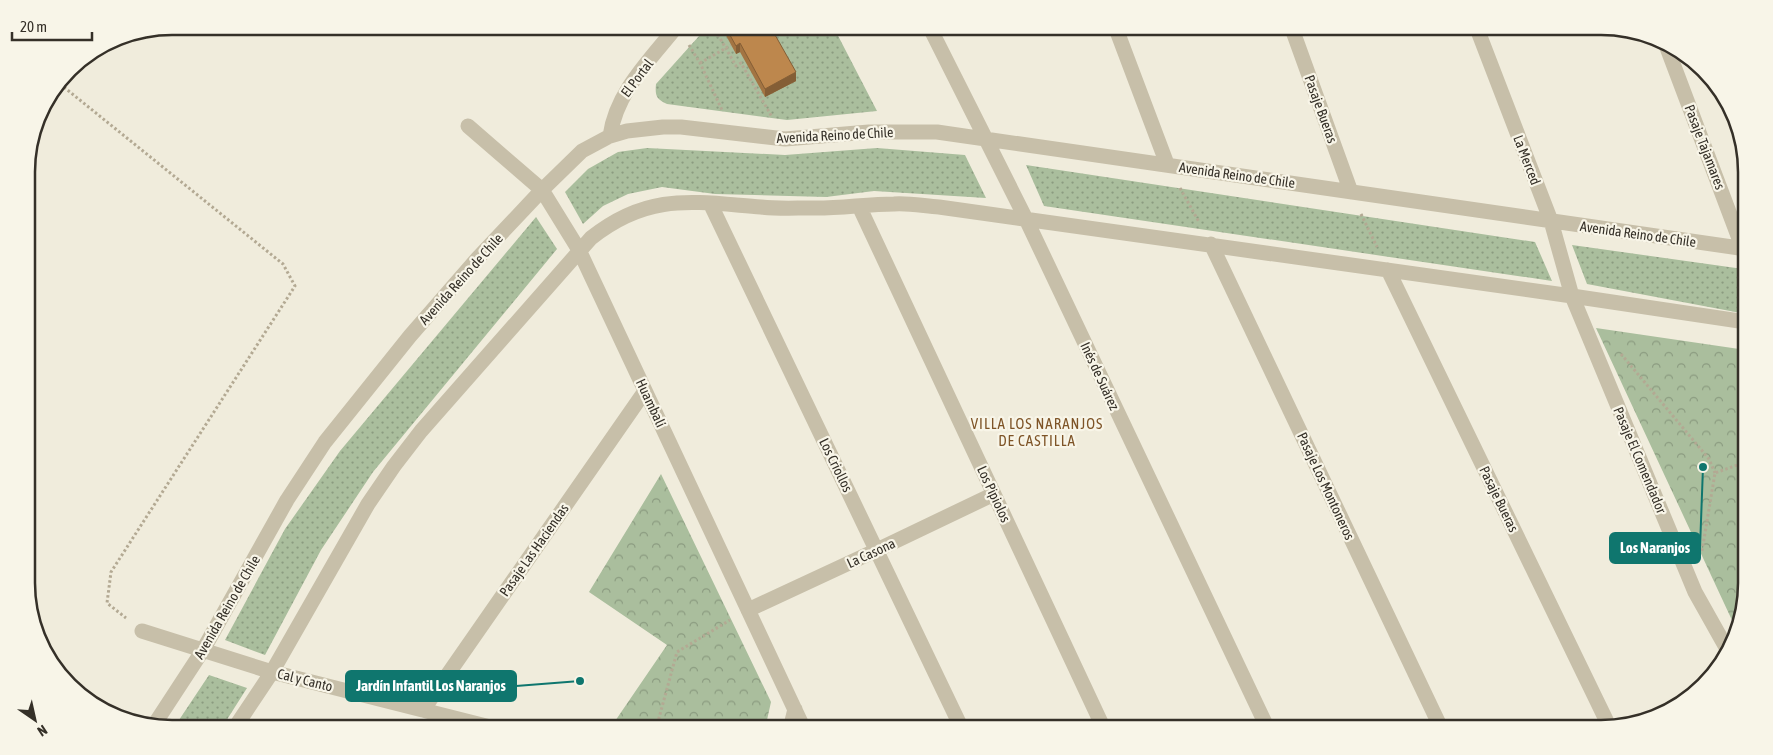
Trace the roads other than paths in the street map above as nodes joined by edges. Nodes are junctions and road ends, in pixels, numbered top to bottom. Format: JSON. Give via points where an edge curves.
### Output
{"nodes":[{"id":1,"x":670,"y":35,"type":"edge"},
{"id":2,"x":934,"y":35,"type":"edge"},
{"id":3,"x":1117,"y":35,"type":"edge"},
{"id":4,"x":1294,"y":35,"type":"edge"},
{"id":5,"x":1479,"y":35,"type":"edge"},
{"id":6,"x":1669,"y":52,"type":"edge"},
{"id":7,"x":468,"y":126,"type":"dead end"},
{"id":8,"x":610,"y":136,"type":"junction"},
{"id":9,"x":986,"y":138,"type":"junction"},
{"id":10,"x":1167,"y":164,"type":"junction"},
{"id":11,"x":542,"y":190,"type":"junction"},
{"id":12,"x":1351,"y":192,"type":"junction"},
{"id":13,"x":710,"y":203,"type":"junction"},
{"id":14,"x":859,"y":206,"type":"junction"},
{"id":15,"x":1024,"y":217,"type":"junction"},
{"id":16,"x":1551,"y":221,"type":"junction"},
{"id":17,"x":1738,"y":233,"type":"edge"},
{"id":18,"x":1211,"y":244,"type":"junction"},
{"id":19,"x":1738,"y":248,"type":"edge"},
{"id":20,"x":579,"y":250,"type":"junction"},
{"id":21,"x":1388,"y":270,"type":"junction"},
{"id":22,"x":1572,"y":296,"type":"junction"},
{"id":23,"x":1738,"y":321,"type":"edge"},
{"id":24,"x":645,"y":390,"type":"junction"},
{"id":25,"x":994,"y":494,"type":"junction"},
{"id":26,"x":877,"y":550,"type":"junction"},
{"id":27,"x":748,"y":610,"type":"junction"},
{"id":28,"x":142,"y":631,"type":"road end"},
{"id":29,"x":1724,"y":643,"type":"edge"},
{"id":30,"x":203,"y":650,"type":"junction"},
{"id":31,"x":272,"y":672,"type":"junction"},
{"id":32,"x":795,"y":709,"type":"junction"},
{"id":33,"x":423,"y":710,"type":"junction"},
{"id":34,"x":158,"y":719,"type":"edge"},
{"id":35,"x":242,"y":720,"type":"edge"},
{"id":36,"x":462,"y":720,"type":"edge"},
{"id":37,"x":792,"y":720,"type":"edge"},
{"id":38,"x":800,"y":720,"type":"edge"},
{"id":39,"x":958,"y":720,"type":"edge"},
{"id":40,"x":1100,"y":720,"type":"edge"},
{"id":41,"x":1264,"y":720,"type":"edge"},
{"id":42,"x":1437,"y":720,"type":"edge"},
{"id":43,"x":1606,"y":720,"type":"edge"}],
"edges":[{"from":1,"to":8,"type":"street","name":"El Portal","via":[[622,96]]},
{"from":2,"to":9,"type":"street","name":"Inés de Suárez"},
{"from":3,"to":10,"type":"street"},
{"from":4,"to":12,"type":"street","name":"Pasaje Bueras"},
{"from":5,"to":16,"type":"street","name":"La Merced"},
{"from":6,"to":17,"type":"street","name":"Pasaje Tajamares"},
{"from":7,"to":11,"type":"street","name":"Huambalí"},
{"from":8,"to":9,"type":"street","name":"Avenida Reino de Chile","via":[[635,130],[681,127],[785,139],[895,131]]},
{"from":8,"to":11,"type":"street","name":"Avenida Reino de Chile","via":[[582,151]]},
{"from":9,"to":10,"type":"street","name":"Avenida Reino de Chile"},
{"from":9,"to":15,"type":"street","name":"Inés de Suárez"},
{"from":10,"to":12,"type":"street","name":"Avenida Reino de Chile"},
{"from":11,"to":20,"type":"street","name":"Huambalí"},
{"from":11,"to":30,"type":"street","name":"Avenida Reino de Chile","via":[[410,336],[325,442],[288,500]]},
{"from":12,"to":16,"type":"street","name":"Avenida Reino de Chile"},
{"from":13,"to":14,"type":"street","via":[[788,208]]},
{"from":13,"to":20,"type":"street","via":[[674,202],[638,211],[604,228]]},
{"from":13,"to":26,"type":"street","name":"Los Criollos"},
{"from":14,"to":15,"type":"street","via":[[904,204]]},
{"from":14,"to":25,"type":"street","name":"Los Pipiolos"},
{"from":15,"to":18,"type":"street"},
{"from":15,"to":41,"type":"street","name":"Inés de Suárez"},
{"from":16,"to":19,"type":"street","name":"Avenida Reino de Chile"},
{"from":16,"to":22,"type":"street","name":"La Merced"},
{"from":18,"to":21,"type":"street"},
{"from":18,"to":42,"type":"street","name":"Pasaje Los Montoneros"},
{"from":20,"to":24,"type":"street","name":"Huambalí"},
{"from":20,"to":31,"type":"street","via":[[394,466],[368,504]]},
{"from":21,"to":22,"type":"street"},
{"from":21,"to":43,"type":"street","name":"Pasaje Bueras"},
{"from":22,"to":23,"type":"street"},
{"from":22,"to":29,"type":"street","name":"Pasaje El Comendador","via":[[1695,592]]},
{"from":24,"to":27,"type":"street","name":"Huambalí"},
{"from":24,"to":33,"type":"street","name":"Pasaje Las Haciendas"},
{"from":25,"to":26,"type":"street","name":"La Casona"},
{"from":25,"to":40,"type":"street","name":"Los Pipiolos"},
{"from":26,"to":27,"type":"street","name":"La Casona"},
{"from":26,"to":39,"type":"street","name":"Los Criollos"},
{"from":27,"to":32,"type":"street","name":"Huambalí"},
{"from":28,"to":30,"type":"street","name":"Cal y Canto"},
{"from":30,"to":31,"type":"street","name":"Cal y Canto"},
{"from":30,"to":34,"type":"street","name":"Avenida Reino de Chile"},
{"from":31,"to":33,"type":"street","name":"Cal y Canto"},
{"from":31,"to":35,"type":"street"},
{"from":32,"to":37,"type":"street"},
{"from":32,"to":38,"type":"street","name":"Huambalí"},
{"from":33,"to":36,"type":"street","name":"Cal y Canto"}]}
